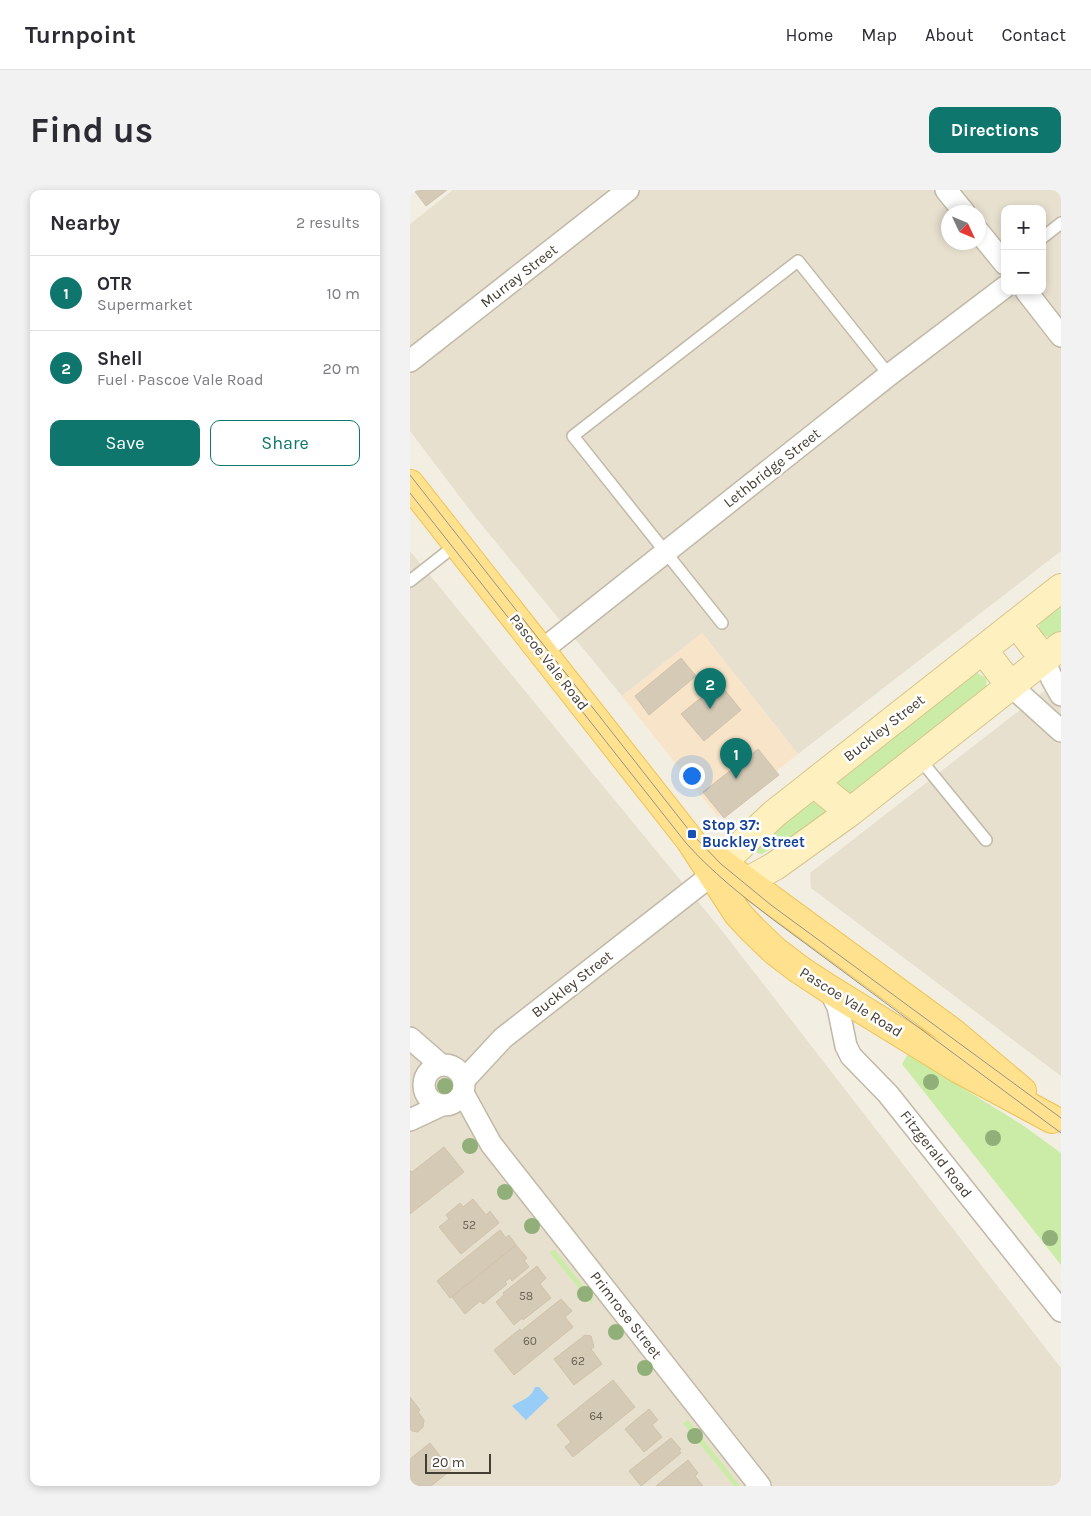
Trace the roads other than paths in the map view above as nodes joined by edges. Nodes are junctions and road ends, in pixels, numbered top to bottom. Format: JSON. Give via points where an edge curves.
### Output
{"nodes":[{"id":1,"x":628,"y":190,"type":"edge"},
{"id":2,"x":946,"y":190,"type":"edge"},
{"id":3,"x":958,"y":205,"type":"edge"},
{"id":4,"x":1061,"y":223,"type":"edge"},
{"id":5,"x":1046,"y":235,"type":"edge"},
{"id":6,"x":986,"y":241,"type":"edge"},
{"id":7,"x":1001,"y":259,"type":"edge"},
{"id":8,"x":1001,"y":290,"type":"edge"},
{"id":9,"x":1029,"y":295,"type":"edge"},
{"id":10,"x":1061,"y":336,"type":"edge"},
{"id":11,"x":410,"y":362,"type":"edge"},
{"id":12,"x":889,"y":375,"type":"junction"},
{"id":13,"x":410,"y":484,"type":"edge"},
{"id":14,"x":457,"y":544,"type":"junction"},
{"id":15,"x":666,"y":552,"type":"junction"},
{"id":16,"x":410,"y":581,"type":"edge"},
{"id":17,"x":1061,"y":588,"type":"edge"},
{"id":18,"x":722,"y":623,"type":"dead end"},
{"id":19,"x":1016,"y":623,"type":"junction"},
{"id":20,"x":983,"y":650,"type":"junction"},
{"id":21,"x":541,"y":651,"type":"junction"},
{"id":22,"x":1052,"y":652,"type":"edge"},
{"id":23,"x":1010,"y":685,"type":"junction"},
{"id":24,"x":1061,"y":695,"type":"edge"},
{"id":25,"x":1061,"y":731,"type":"edge"},
{"id":26,"x":919,"y":758,"type":"junction"},
{"id":27,"x":814,"y":783,"type":"junction"},
{"id":28,"x":850,"y":812,"type":"junction"},
{"id":29,"x":986,"y":840,"type":"dead end"},
{"id":30,"x":717,"y":869,"type":"junction"},
{"id":31,"x":748,"y":881,"type":"junction"},
{"id":32,"x":829,"y":989,"type":"junction"},
{"id":33,"x":410,"y":1038,"type":"edge"},
{"id":34,"x":410,"y":1045,"type":"edge"},
{"id":35,"x":445,"y":1085,"type":"junction"},
{"id":36,"x":410,"y":1108,"type":"edge"},
{"id":37,"x":410,"y":1120,"type":"edge"},
{"id":38,"x":1057,"y":1122,"type":"edge"},
{"id":39,"x":1061,"y":1311,"type":"edge"},
{"id":40,"x":760,"y":1486,"type":"edge"}],
"edges":[{"from":1,"to":11,"type":"street","name":"Murray Street"},
{"from":2,"to":3,"type":"street"},
{"from":4,"to":5,"type":"lane"},
{"from":6,"to":7,"type":"street"},
{"from":8,"to":12,"type":"street","name":"Lethbridge Street"},
{"from":9,"to":10,"type":"street"},
{"from":12,"to":15,"type":"street","name":"Lethbridge Street"},
{"from":12,"to":15,"type":"lane","via":[[798,261],[573,436]]},
{"from":13,"to":14,"type":"main road","name":"Pascoe Vale Road"},
{"from":14,"to":16,"type":"lane"},
{"from":14,"to":21,"type":"main road","name":"Pascoe Vale Road"},
{"from":15,"to":18,"type":"lane"},
{"from":15,"to":21,"type":"street","name":"Lethbridge Street"},
{"from":17,"to":19,"type":"main road","name":"Buckley Street"},
{"from":19,"to":20,"type":"main road","name":"Buckley Street"},
{"from":19,"to":22,"type":"main road"},
{"from":20,"to":23,"type":"main road"},
{"from":20,"to":27,"type":"main road","name":"Buckley Street"},
{"from":21,"to":30,"type":"main road","name":"Pascoe Vale Road","via":[[690,840]]},
{"from":22,"to":23,"type":"main road"},
{"from":22,"to":24,"type":"street","via":[[1052,679]]},
{"from":23,"to":25,"type":"street"},
{"from":23,"to":26,"type":"main road"},
{"from":26,"to":28,"type":"main road"},
{"from":26,"to":29,"type":"lane"},
{"from":27,"to":28,"type":"main road"},
{"from":27,"to":30,"type":"main road","name":"Buckley Street","via":[[768,819]]},
{"from":28,"to":31,"type":"main road","via":[[775,866]]},
{"from":30,"to":31,"type":"main road","via":[[731,884]]},
{"from":30,"to":32,"type":"main road","name":"Pascoe Vale Road","via":[[738,914],[775,951]]},
{"from":30,"to":35,"type":"street","name":"Buckley Street"},
{"from":31,"to":38,"type":"main road","name":"Pascoe Vale Road","via":[[952,1032]]},
{"from":32,"to":38,"type":"main road","name":"Pascoe Vale Road","via":[[974,1078]]},
{"from":32,"to":39,"type":"street","name":"Fitzgerald Road","via":[[838,1007],[846,1046],[855,1061],[888,1094]]},
{"from":33,"to":35,"type":"street","name":"Primrose Street"},
{"from":34,"to":35,"type":"street","name":"Primrose Street"},
{"from":35,"to":36,"type":"street","name":"Buckley Street"},
{"from":35,"to":37,"type":"street","name":"Buckley Street"},
{"from":35,"to":40,"type":"street","name":"Primrose Street"}]}
